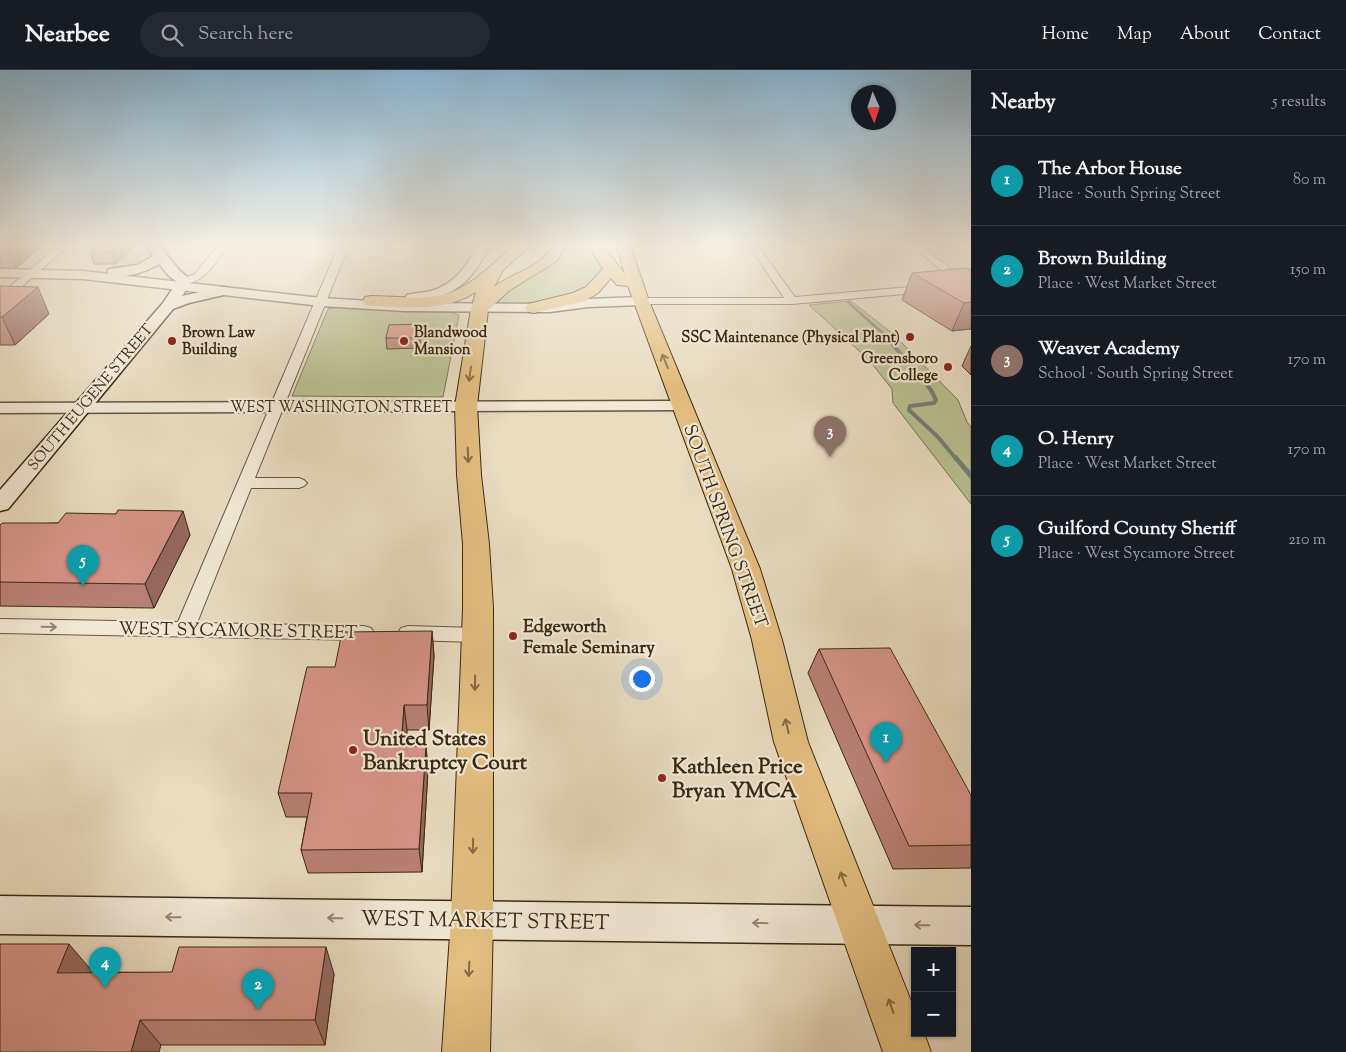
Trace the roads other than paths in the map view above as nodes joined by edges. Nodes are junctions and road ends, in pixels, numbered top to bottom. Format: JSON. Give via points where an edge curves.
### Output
{"nodes":[{"id":1,"x":11,"y":291,"type":"edge"},
{"id":2,"x":178,"y":291,"type":"edge"},
{"id":3,"x":224,"y":291,"type":"joint"},
{"id":4,"x":246,"y":291,"type":"edge"},
{"id":5,"x":325,"y":291,"type":"edge"},
{"id":6,"x":444,"y":291,"type":"edge"},
{"id":7,"x":466,"y":291,"type":"edge"},
{"id":8,"x":485,"y":291,"type":"edge"},
{"id":9,"x":500,"y":291,"type":"edge"},
{"id":10,"x":590,"y":291,"type":"edge"},
{"id":11,"x":631,"y":291,"type":"edge"},
{"id":12,"x":637,"y":291,"type":"edge"},
{"id":13,"x":785,"y":291,"type":"edge"},
{"id":14,"x":904,"y":291,"type":"edge"},
{"id":15,"x":322,"y":299,"type":"junction"},
{"id":16,"x":0,"y":300,"type":"edge"},
{"id":17,"x":371,"y":301,"type":"junction"},
{"id":18,"x":792,"y":301,"type":"junction"},
{"id":19,"x":641,"y":302,"type":"junction"},
{"id":20,"x":168,"y":306,"type":"junction"},
{"id":21,"x":534,"y":308,"type":"junction"},
{"id":22,"x":480,"y":309,"type":"junction"},
{"id":23,"x":466,"y":406,"type":"junction"},
{"id":24,"x":683,"y":406,"type":"junction"},
{"id":25,"x":277,"y":407,"type":"junction"},
{"id":26,"x":0,"y":408,"type":"edge"},
{"id":27,"x":80,"y":408,"type":"junction"},
{"id":28,"x":245,"y":483,"type":"junction"},
{"id":29,"x":299,"y":484,"type":"dead end"},
{"id":30,"x":0,"y":504,"type":"edge"},
{"id":31,"x":0,"y":626,"type":"edge"},
{"id":32,"x":184,"y":629,"type":"junction"},
{"id":33,"x":476,"y":635,"type":"junction"},
{"id":34,"x":0,"y":914,"type":"edge"},
{"id":35,"x":472,"y":920,"type":"junction"},
{"id":36,"x":861,"y":924,"type":"junction"},
{"id":37,"x":971,"y":926,"type":"edge"},
{"id":38,"x":466,"y":1052,"type":"edge"},
{"id":39,"x":908,"y":1052,"type":"edge"}],
"edges":[{"from":1,"to":16,"type":"street"},
{"from":2,"to":20,"type":"main road","name":"SOUTH EUGENE STREET"},
{"from":3,"to":15,"type":"street"},
{"from":3,"to":20,"type":"main road"},
{"from":4,"to":15,"type":"street"},
{"from":5,"to":15,"type":"street"},
{"from":6,"to":17,"type":"street","via":[[428,296]]},
{"from":7,"to":17,"type":"main road","via":[[424,302]]},
{"from":8,"to":22,"type":"main road"},
{"from":9,"to":22,"type":"main road"},
{"from":10,"to":21,"type":"main road","via":[[579,297]]},
{"from":11,"to":19,"type":"main road"},
{"from":12,"to":19,"type":"main road","name":"SOUTH SPRING STREET"},
{"from":13,"to":18,"type":"street"},
{"from":14,"to":18,"type":"street"},
{"from":15,"to":17,"type":"street"},
{"from":15,"to":22,"type":"street","via":[[405,307]]},
{"from":15,"to":25,"type":"street"},
{"from":18,"to":19,"type":"street"},
{"from":19,"to":21,"type":"street"},
{"from":24,"to":19,"type":"main road","name":"SOUTH SPRING STREET","one_way":true},
{"from":20,"to":27,"type":"main road","name":"SOUTH EUGENE STREET"},
{"from":21,"to":22,"type":"street"},
{"from":22,"to":23,"type":"main road","one_way":true},
{"from":23,"to":24,"type":"street","name":"WEST WASHINGTON STREET"},
{"from":23,"to":25,"type":"street","name":"WEST WASHINGTON STREET"},
{"from":23,"to":33,"type":"main road","one_way":true,"via":[[476,544]]},
{"from":36,"to":24,"type":"main road","name":"SOUTH SPRING STREET","one_way":true,"via":[[791,742],[746,569]]},
{"from":25,"to":27,"type":"street","name":"WEST WASHINGTON STREET"},
{"from":25,"to":28,"type":"street"},
{"from":26,"to":27,"type":"street","name":"WEST WASHINGTON STREET"},
{"from":27,"to":30,"type":"main road","name":"SOUTH EUGENE STREET"},
{"from":28,"to":29,"type":"street"},
{"from":28,"to":32,"type":"street"},
{"from":31,"to":32,"type":"street","name":"WEST SYCAMORE STREET","one_way":true},
{"from":32,"to":33,"type":"street","name":"WEST SYCAMORE STREET"},
{"from":33,"to":35,"type":"main road","one_way":true},
{"from":35,"to":34,"type":"main road","name":"WEST MARKET STREET","one_way":true},
{"from":36,"to":35,"type":"main road","name":"WEST MARKET STREET","one_way":true},
{"from":35,"to":38,"type":"main road","one_way":true},
{"from":37,"to":36,"type":"main road","name":"WEST MARKET STREET","one_way":true},
{"from":39,"to":36,"type":"main road","name":"SOUTH SPRING STREET","one_way":true}]}
